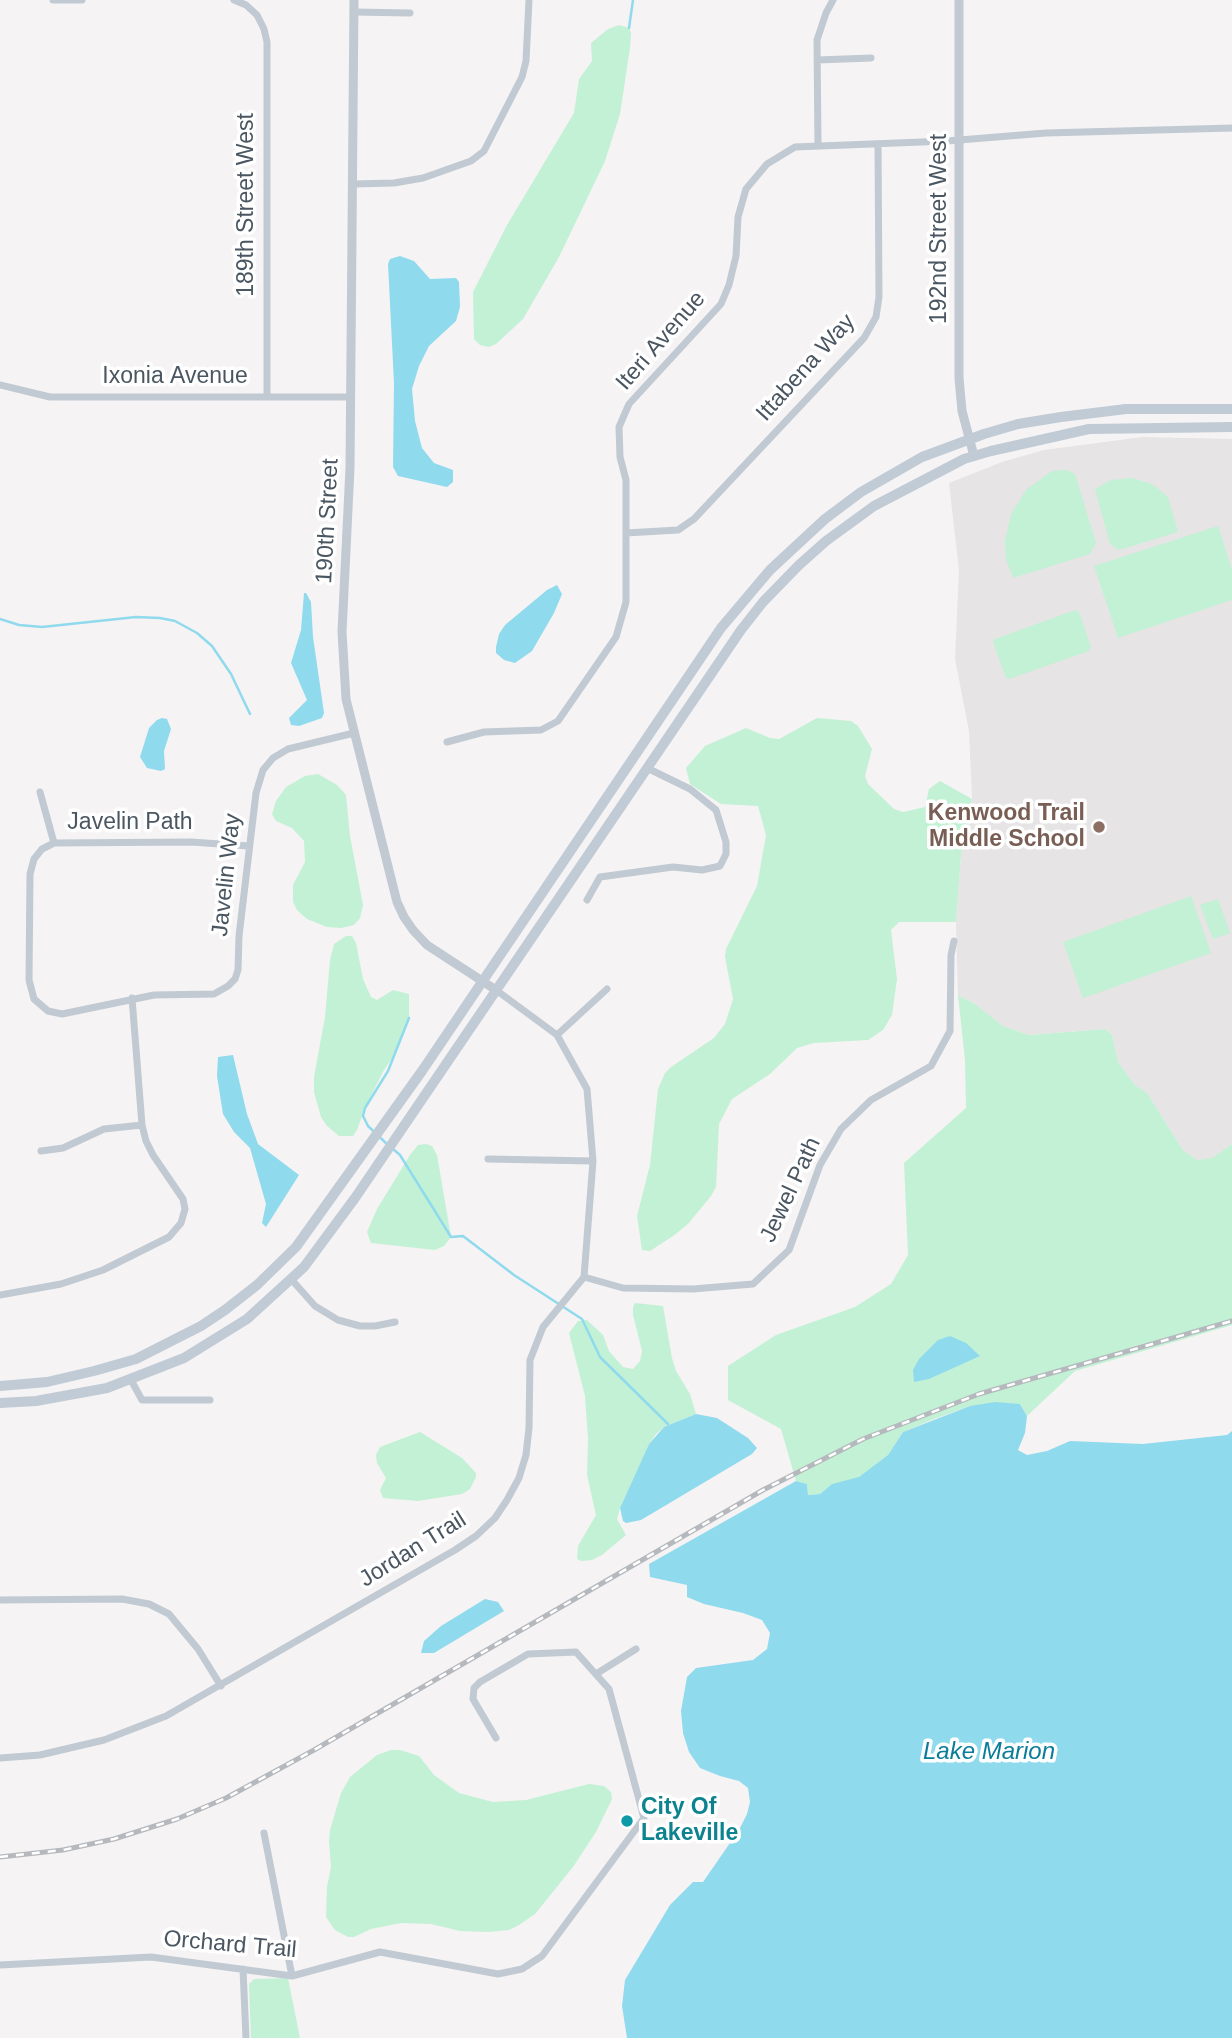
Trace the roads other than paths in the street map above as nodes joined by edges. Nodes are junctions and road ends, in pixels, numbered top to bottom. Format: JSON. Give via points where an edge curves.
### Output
{"nodes":[{"id":1,"x":53,"y":0,"type":"edge"},
{"id":2,"x":82,"y":0,"type":"edge"},
{"id":3,"x":234,"y":0,"type":"edge"},
{"id":4,"x":354,"y":0,"type":"edge"},
{"id":5,"x":529,"y":0,"type":"edge"},
{"id":6,"x":833,"y":0,"type":"edge"},
{"id":7,"x":959,"y":0,"type":"edge"},
{"id":8,"x":354,"y":12,"type":"junction"},
{"id":9,"x":410,"y":13,"type":"dead end"},
{"id":10,"x":871,"y":58,"type":"dead end"},
{"id":11,"x":817,"y":60,"type":"junction"},
{"id":12,"x":1232,"y":128,"type":"edge"},
{"id":13,"x":959,"y":139,"type":"junction"},
{"id":14,"x":878,"y":144,"type":"junction"},
{"id":15,"x":818,"y":145,"type":"junction"},
{"id":16,"x":354,"y":184,"type":"junction"},
{"id":17,"x":0,"y":385,"type":"edge"},
{"id":18,"x":267,"y":396,"type":"junction"},
{"id":19,"x":351,"y":397,"type":"junction"},
{"id":20,"x":1232,"y":409,"type":"edge"},
{"id":21,"x":1232,"y":427,"type":"edge"},
{"id":22,"x":969,"y":439,"type":"junction"},
{"id":23,"x":974,"y":456,"type":"junction"},
{"id":24,"x":626,"y":533,"type":"junction"},
{"id":25,"x":354,"y":733,"type":"junction"},
{"id":26,"x":447,"y":742,"type":"dead end"},
{"id":27,"x":647,"y":768,"type":"junction"},
{"id":28,"x":40,"y":792,"type":"dead end"},
{"id":29,"x":54,"y":843,"type":"junction"},
{"id":30,"x":249,"y":846,"type":"junction"},
{"id":31,"x":587,"y":900,"type":"dead end"},
{"id":32,"x":954,"y":941,"type":"dead end"},
{"id":33,"x":482,"y":981,"type":"junction"},
{"id":34,"x":607,"y":989,"type":"dead end"},
{"id":35,"x":496,"y":990,"type":"junction"},
{"id":36,"x":132,"y":998,"type":"junction"},
{"id":37,"x":557,"y":1035,"type":"junction"},
{"id":38,"x":142,"y":1125,"type":"junction"},
{"id":39,"x":41,"y":1152,"type":"dead end"},
{"id":40,"x":488,"y":1159,"type":"dead end"},
{"id":41,"x":593,"y":1161,"type":"junction"},
{"id":42,"x":584,"y":1277,"type":"junction"},
{"id":43,"x":291,"y":1279,"type":"junction"},
{"id":44,"x":0,"y":1295,"type":"edge"},
{"id":45,"x":395,"y":1322,"type":"dead end"},
{"id":46,"x":131,"y":1380,"type":"junction"},
{"id":47,"x":0,"y":1386,"type":"edge"},
{"id":48,"x":210,"y":1400,"type":"dead end"},
{"id":49,"x":0,"y":1403,"type":"edge"},
{"id":50,"x":0,"y":1601,"type":"edge"},
{"id":51,"x":636,"y":1649,"type":"dead end"},
{"id":52,"x":596,"y":1674,"type":"junction"},
{"id":53,"x":221,"y":1686,"type":"junction"},
{"id":54,"x":496,"y":1738,"type":"dead end"},
{"id":55,"x":0,"y":1758,"type":"edge"},
{"id":56,"x":264,"y":1833,"type":"dead end"},
{"id":57,"x":0,"y":1965,"type":"edge"},
{"id":58,"x":243,"y":1969,"type":"junction"},
{"id":59,"x":292,"y":1976,"type":"junction"},
{"id":60,"x":246,"y":2038,"type":"edge"}],
"edges":[{"from":1,"to":2,"type":"street"},
{"from":3,"to":18,"type":"street","name":"189th Street West","via":[[257,15],[267,51]]},
{"from":4,"to":8,"type":"street","name":"190th Street"},
{"from":5,"to":16,"type":"street","via":[[522,77],[484,151],[471,161],[423,178]]},
{"from":6,"to":11,"type":"street","via":[[817,40]]},
{"from":7,"to":13,"type":"street","name":"192nd Street West"},
{"from":8,"to":9,"type":"street"},
{"from":8,"to":16,"type":"street","name":"190th Street"},
{"from":10,"to":11,"type":"street"},
{"from":11,"to":15,"type":"street"},
{"from":12,"to":13,"type":"street","name":"Iteri Avenue"},
{"from":13,"to":14,"type":"street","name":"Iteri Avenue"},
{"from":13,"to":22,"type":"street","name":"192nd Street West","via":[[959,378]]},
{"from":14,"to":15,"type":"street","name":"Iteri Avenue"},
{"from":14,"to":24,"type":"street","name":"Ittabena Way","via":[[879,297],[876,317],[864,338],[694,519],[678,530]]},
{"from":15,"to":24,"type":"street","name":"Iteri Avenue","via":[[795,147],[767,164],[746,189],[738,217],[736,256],[721,304],[629,404],[619,427]]},
{"from":16,"to":19,"type":"street","name":"190th Street"},
{"from":17,"to":18,"type":"street","name":"Ixonia Avenue","via":[[50,397]]},
{"from":18,"to":19,"type":"street","name":"Ixonia Avenue"},
{"from":19,"to":25,"type":"street","name":"190th Street","via":[[342,632],[344,681]]},
{"from":20,"to":22,"type":"main road","via":[[1126,409],[1018,424]]},
{"from":21,"to":23,"type":"main road","via":[[1089,429]]},
{"from":22,"to":23,"type":"street","name":"192nd Street West"},
{"from":22,"to":33,"type":"main road","via":[[922,457],[861,492],[801,539],[763,578],[696,663]]},
{"from":23,"to":27,"type":"main road","via":[[870,508],[799,565],[741,630]]},
{"from":24,"to":26,"type":"street","name":"Iteri Avenue","via":[[622,620],[616,637],[564,714],[541,730],[484,732]]},
{"from":25,"to":30,"type":"street","name":"Javelin Way","via":[[296,746],[273,758],[258,784]]},
{"from":25,"to":33,"type":"street","name":"190th Street","via":[[404,917],[428,944]]},
{"from":27,"to":31,"type":"street","via":[[690,789],[716,810],[726,854],[720,866],[702,870],[673,867],[600,877]]},
{"from":27,"to":35,"type":"main road"},
{"from":28,"to":29,"type":"street"},
{"from":29,"to":30,"type":"street","name":"Javelin Path"},
{"from":29,"to":36,"type":"street","name":"Javelin Way","via":[[38,853],[30,874],[32,994],[42,1007],[62,1014]]},
{"from":30,"to":36,"type":"street","name":"Javelin Way","via":[[235,979],[214,994]]},
{"from":32,"to":42,"type":"street","name":"Jewel Path","via":[[950,1031],[931,1066],[871,1100],[841,1129],[820,1165],[789,1250],[753,1284],[623,1288]]},
{"from":33,"to":35,"type":"street","name":"190th Street"},
{"from":33,"to":47,"type":"main road","via":[[313,1225],[257,1285],[201,1326],[136,1359],[47,1382]]},
{"from":34,"to":37,"type":"street"},
{"from":35,"to":37,"type":"street"},
{"from":35,"to":43,"type":"main road","via":[[355,1198]]},
{"from":36,"to":38,"type":"street"},
{"from":37,"to":41,"type":"street","via":[[587,1089]]},
{"from":38,"to":39,"type":"street","via":[[104,1129]]},
{"from":38,"to":44,"type":"street","via":[[153,1155],[183,1199],[185,1209],[177,1229],[103,1270],[61,1284]]},
{"from":40,"to":41,"type":"street"},
{"from":41,"to":42,"type":"street"},
{"from":42,"to":53,"type":"street","name":"Jordan Trail","via":[[543,1327],[530,1360],[526,1455],[519,1478],[495,1518],[455,1550]]},
{"from":43,"to":45,"type":"street","via":[[315,1306],[338,1320],[375,1326]]},
{"from":43,"to":46,"type":"main road","via":[[247,1319],[213,1341]]},
{"from":46,"to":48,"type":"street","via":[[142,1400]]},
{"from":46,"to":49,"type":"main road","via":[[74,1395]]},
{"from":50,"to":53,"type":"street","via":[[122,1599],[149,1604],[169,1614]]},
{"from":51,"to":52,"type":"street"},
{"from":52,"to":54,"type":"street","name":"Orchard Trail","via":[[576,1652],[528,1654],[480,1682],[473,1699]]},
{"from":52,"to":59,"type":"street","name":"Orchard Trail","via":[[608,1689],[644,1818],[542,1956],[522,1969],[498,1974],[380,1952]]},
{"from":53,"to":55,"type":"street","name":"Jordan Trail","via":[[166,1716],[104,1740],[40,1755]]},
{"from":56,"to":59,"type":"street"},
{"from":57,"to":58,"type":"street","name":"Orchard Trail","via":[[151,1957]]},
{"from":58,"to":59,"type":"street","name":"Orchard Trail"},
{"from":58,"to":60,"type":"street"}]}
